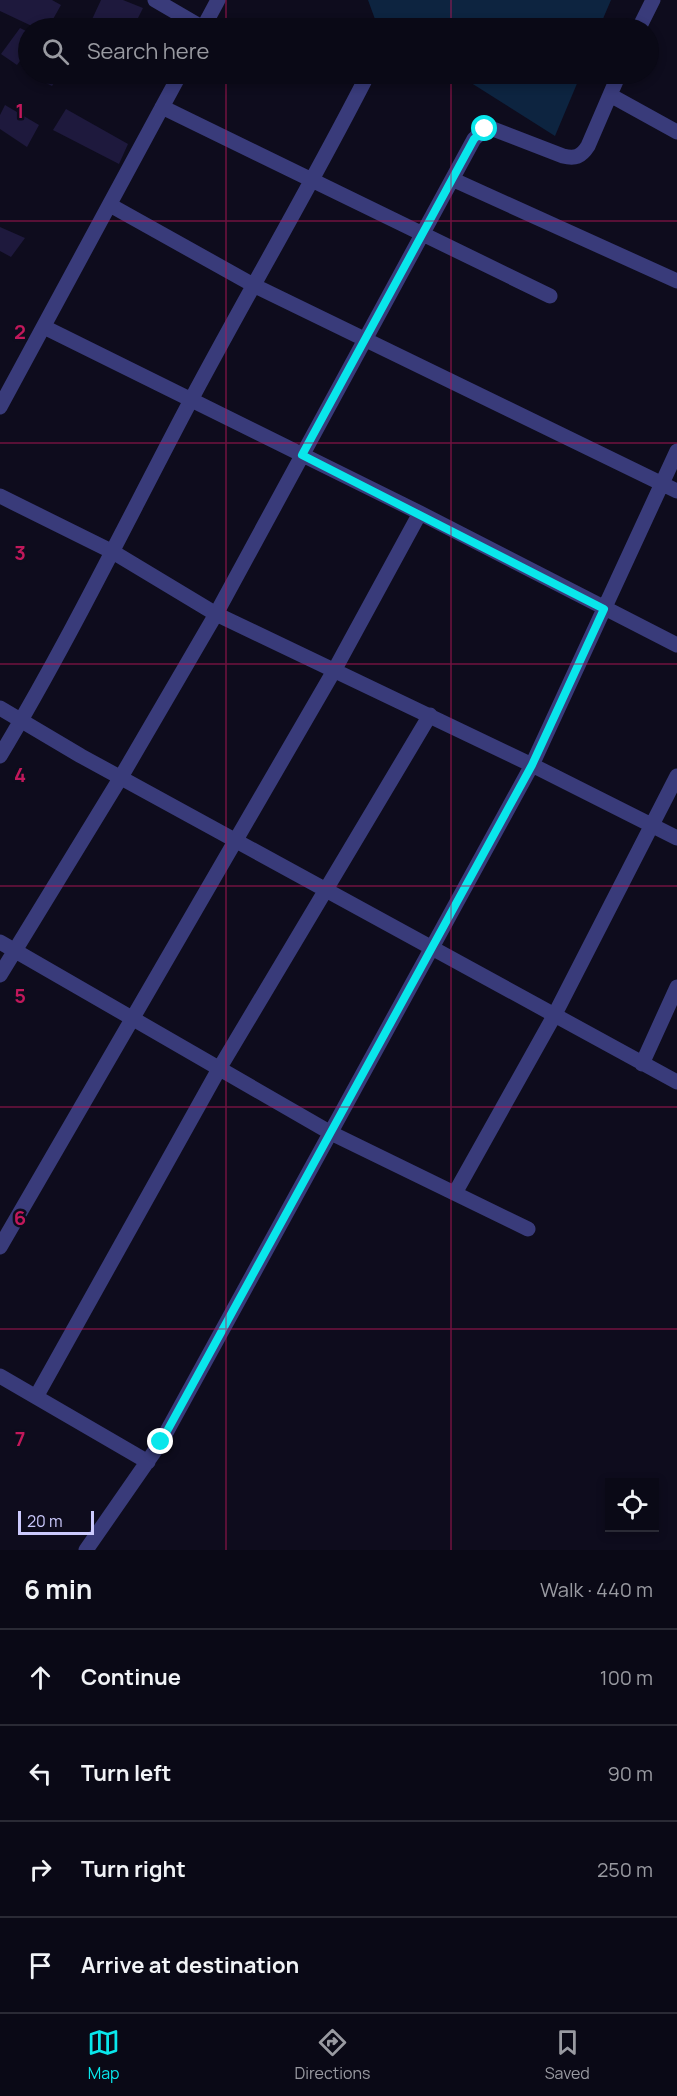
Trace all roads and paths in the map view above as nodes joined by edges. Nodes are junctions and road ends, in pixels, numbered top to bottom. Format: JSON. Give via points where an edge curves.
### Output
{"nodes":[{"id":1,"x":155,"y":0,"type":"edge"},
{"id":2,"x":218,"y":0,"type":"edge"},
{"id":3,"x":653,"y":0,"type":"edge"},
{"id":4,"x":186,"y":18,"type":"edge"},
{"id":5,"x":208,"y":18,"type":"edge"},
{"id":6,"x":644,"y":18,"type":"edge"},
{"id":7,"x":175,"y":84,"type":"edge"},
{"id":8,"x":363,"y":84,"type":"edge"},
{"id":9,"x":615,"y":84,"type":"edge"},
{"id":10,"x":610,"y":95,"type":"junction"},
{"id":11,"x":162,"y":107,"type":"junction"},
{"id":12,"x":677,"y":132,"type":"edge"},
{"id":13,"x":314,"y":180,"type":"junction"},
{"id":14,"x":454,"y":180,"type":"junction"},
{"id":15,"x":110,"y":205,"type":"junction"},
{"id":16,"x":424,"y":234,"type":"junction"},
{"id":17,"x":677,"y":281,"type":"edge"},
{"id":18,"x":255,"y":286,"type":"junction"},
{"id":19,"x":550,"y":296,"type":"dead end"},
{"id":20,"x":44,"y":327,"type":"junction"},
{"id":21,"x":366,"y":340,"type":"junction"},
{"id":22,"x":191,"y":400,"type":"junction"},
{"id":23,"x":0,"y":407,"type":"edge"},
{"id":24,"x":677,"y":452,"type":"edge"},
{"id":25,"x":302,"y":455,"type":"junction"},
{"id":26,"x":662,"y":483,"type":"junction"},
{"id":27,"x":677,"y":491,"type":"edge"},
{"id":28,"x":0,"y":496,"type":"edge"},
{"id":29,"x":420,"y":513,"type":"junction"},
{"id":30,"x":113,"y":552,"type":"junction"},
{"id":31,"x":604,"y":609,"type":"junction"},
{"id":32,"x":216,"y":614,"type":"junction"},
{"id":33,"x":677,"y":645,"type":"edge"},
{"id":34,"x":335,"y":669,"type":"junction"},
{"id":35,"x":0,"y":708,"type":"edge"},
{"id":36,"x":430,"y":715,"type":"junction"},
{"id":37,"x":21,"y":720,"type":"junction"},
{"id":38,"x":0,"y":756,"type":"edge"},
{"id":39,"x":532,"y":765,"type":"junction"},
{"id":40,"x":677,"y":776,"type":"edge"},
{"id":41,"x":121,"y":777,"type":"junction"},
{"id":42,"x":651,"y":825,"type":"junction"},
{"id":43,"x":677,"y":838,"type":"edge"},
{"id":44,"x":236,"y":840,"type":"junction"},
{"id":45,"x":325,"y":889,"type":"junction"},
{"id":46,"x":0,"y":942,"type":"edge"},
{"id":47,"x":432,"y":949,"type":"junction"},
{"id":48,"x":15,"y":951,"type":"junction"},
{"id":49,"x":0,"y":975,"type":"edge"},
{"id":50,"x":677,"y":987,"type":"edge"},
{"id":51,"x":554,"y":1016,"type":"junction"},
{"id":52,"x":134,"y":1017,"type":"junction"},
{"id":53,"x":642,"y":1064,"type":"junction"},
{"id":54,"x":219,"y":1069,"type":"junction"},
{"id":55,"x":677,"y":1082,"type":"edge"},
{"id":56,"x":331,"y":1133,"type":"junction"},
{"id":57,"x":455,"y":1193,"type":"junction"},
{"id":58,"x":528,"y":1229,"type":"dead end"},
{"id":59,"x":0,"y":1247,"type":"edge"},
{"id":60,"x":0,"y":1376,"type":"edge"},
{"id":61,"x":36,"y":1397,"type":"junction"},
{"id":62,"x":148,"y":1462,"type":"junction"},
{"id":63,"x":86,"y":1550,"type":"edge"}],
"edges":[{"from":1,"to":4,"type":"street"},
{"from":2,"to":5,"type":"street"},
{"from":3,"to":6,"type":"street"},
{"from":7,"to":11,"type":"street"},
{"from":8,"to":13,"type":"street"},
{"from":9,"to":10,"type":"street"},
{"from":10,"to":12,"type":"street"},
{"from":10,"to":14,"type":"street","via":[[580,156],[563,156],[485,129],[474,139]]},
{"from":11,"to":13,"type":"street"},
{"from":11,"to":15,"type":"street"},
{"from":13,"to":16,"type":"street"},
{"from":13,"to":18,"type":"street"},
{"from":14,"to":16,"type":"street"},
{"from":14,"to":17,"type":"street"},
{"from":15,"to":18,"type":"street"},
{"from":15,"to":20,"type":"street"},
{"from":16,"to":19,"type":"street"},
{"from":16,"to":21,"type":"street"},
{"from":18,"to":21,"type":"street"},
{"from":18,"to":22,"type":"street"},
{"from":20,"to":22,"type":"street"},
{"from":20,"to":23,"type":"street"},
{"from":21,"to":25,"type":"street"},
{"from":21,"to":26,"type":"street"},
{"from":22,"to":25,"type":"street"},
{"from":22,"to":30,"type":"street"},
{"from":24,"to":26,"type":"street"},
{"from":25,"to":29,"type":"street"},
{"from":25,"to":32,"type":"street"},
{"from":26,"to":27,"type":"street"},
{"from":26,"to":31,"type":"street"},
{"from":28,"to":30,"type":"street"},
{"from":29,"to":31,"type":"street"},
{"from":29,"to":34,"type":"street"},
{"from":30,"to":32,"type":"street"},
{"from":30,"to":37,"type":"street"},
{"from":31,"to":33,"type":"street"},
{"from":31,"to":39,"type":"street"},
{"from":32,"to":34,"type":"street"},
{"from":32,"to":41,"type":"street"},
{"from":34,"to":36,"type":"street"},
{"from":34,"to":44,"type":"street"},
{"from":35,"to":37,"type":"street"},
{"from":36,"to":39,"type":"street"},
{"from":36,"to":45,"type":"street"},
{"from":37,"to":38,"type":"street"},
{"from":37,"to":41,"type":"street"},
{"from":39,"to":42,"type":"street"},
{"from":39,"to":47,"type":"street"},
{"from":40,"to":42,"type":"street"},
{"from":41,"to":44,"type":"street"},
{"from":41,"to":48,"type":"street"},
{"from":42,"to":43,"type":"street"},
{"from":42,"to":51,"type":"street"},
{"from":44,"to":45,"type":"street"},
{"from":44,"to":52,"type":"street"},
{"from":45,"to":47,"type":"street"},
{"from":45,"to":54,"type":"street"},
{"from":46,"to":48,"type":"street"},
{"from":47,"to":51,"type":"street"},
{"from":47,"to":56,"type":"street"},
{"from":48,"to":49,"type":"street"},
{"from":48,"to":52,"type":"street"},
{"from":50,"to":53,"type":"street"},
{"from":51,"to":53,"type":"street"},
{"from":51,"to":57,"type":"street"},
{"from":52,"to":54,"type":"street"},
{"from":52,"to":59,"type":"street"},
{"from":53,"to":55,"type":"street"},
{"from":54,"to":56,"type":"street"},
{"from":54,"to":61,"type":"street"},
{"from":56,"to":57,"type":"street"},
{"from":56,"to":62,"type":"street"},
{"from":57,"to":58,"type":"street"},
{"from":60,"to":61,"type":"street"},
{"from":61,"to":62,"type":"street"},
{"from":62,"to":63,"type":"street"}]}
